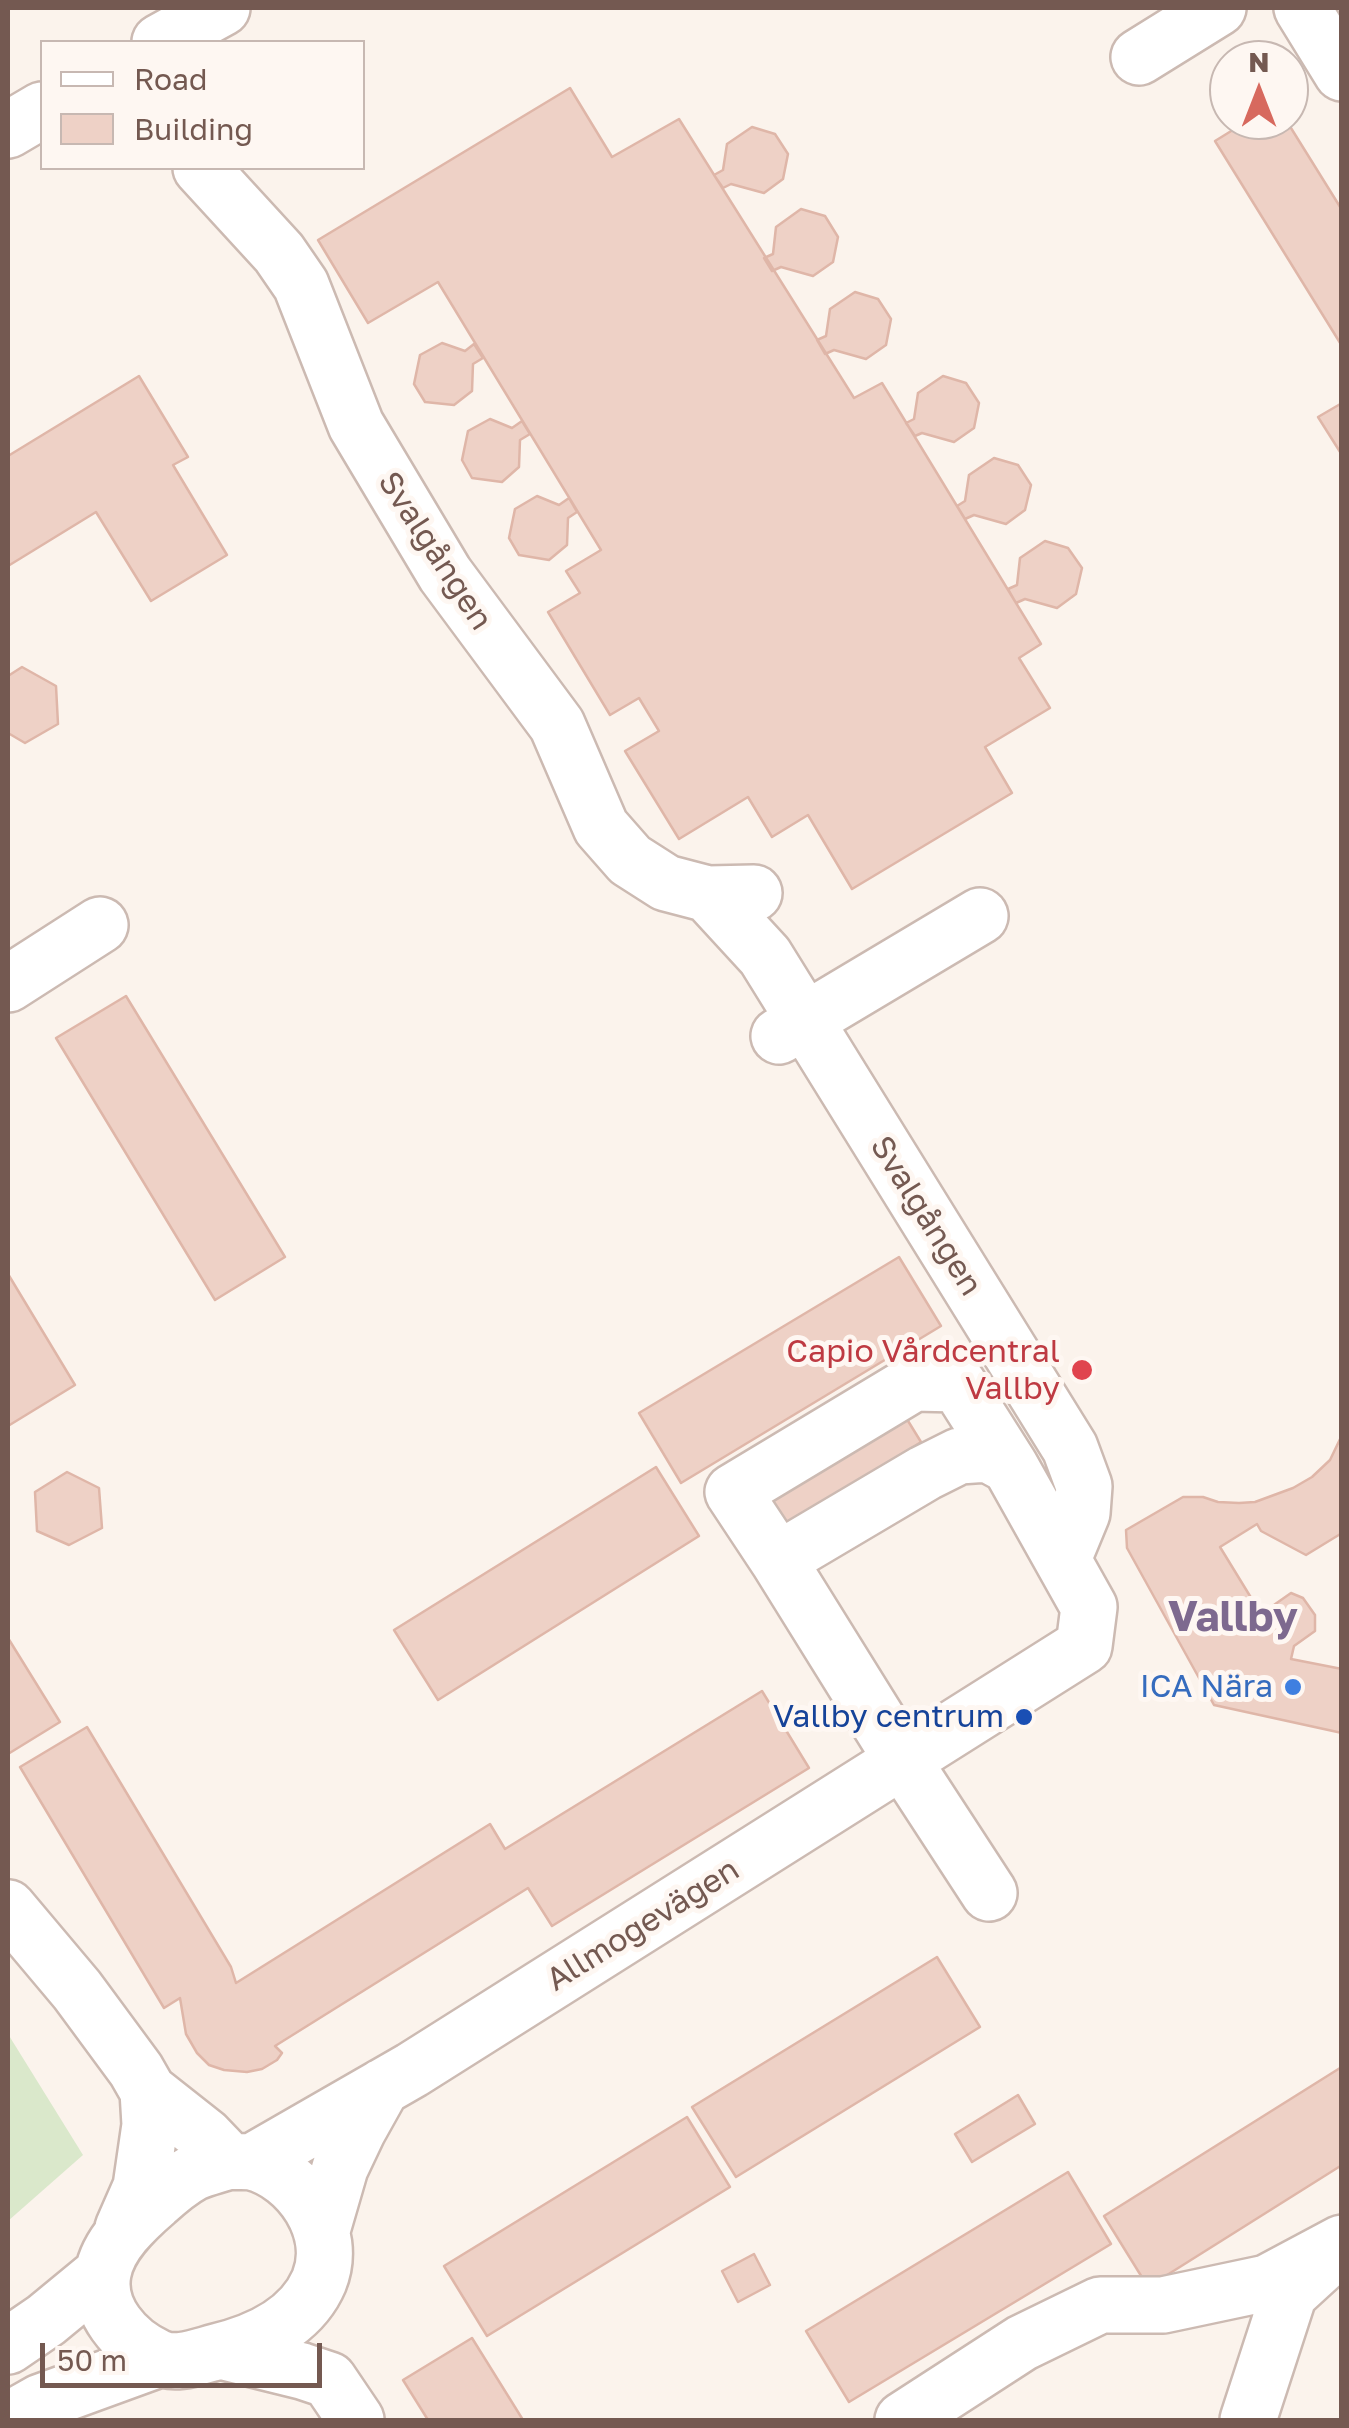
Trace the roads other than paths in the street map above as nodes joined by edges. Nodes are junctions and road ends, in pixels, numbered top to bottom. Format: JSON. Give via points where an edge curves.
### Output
{"nodes":[{"id":1,"x":222,"y":8,"type":"edge"},
{"id":2,"x":1218,"y":8,"type":"edge"},
{"id":3,"x":1302,"y":8,"type":"edge"},
{"id":4,"x":164,"y":40,"type":"edge"},
{"id":5,"x":1138,"y":57,"type":"dead end"},
{"id":6,"x":1342,"y":73,"type":"edge"},
{"id":7,"x":40,"y":111,"type":"edge"},
{"id":8,"x":8,"y":130,"type":"edge"},
{"id":9,"x":203,"y":170,"type":"edge"},
{"id":10,"x":980,"y":916,"type":"dead end"},
{"id":11,"x":100,"y":926,"type":"dead end"},
{"id":12,"x":8,"y":984,"type":"edge"},
{"id":13,"x":791,"y":1028,"type":"junction"},
{"id":14,"x":1010,"y":1466,"type":"junction"},
{"id":15,"x":1063,"y":1559,"type":"junction"},
{"id":16,"x":778,"y":1560,"type":"junction"},
{"id":17,"x":903,"y":1762,"type":"junction"},
{"id":18,"x":989,"y":1893,"type":"dead end"},
{"id":19,"x":8,"y":1908,"type":"edge"},
{"id":20,"x":382,"y":2088,"type":"junction"},
{"id":21,"x":148,"y":2091,"type":"junction"},
{"id":22,"x":241,"y":2162,"type":"junction"},
{"id":23,"x":1342,"y":2245,"type":"edge"},
{"id":24,"x":321,"y":2255,"type":"junction"},
{"id":25,"x":109,"y":2258,"type":"junction"},
{"id":26,"x":8,"y":2346,"type":"edge"},
{"id":27,"x":220,"y":2351,"type":"junction"},
{"id":28,"x":159,"y":2358,"type":"junction"},
{"id":29,"x":342,"y":2400,"type":"edge"},
{"id":30,"x":9,"y":2420,"type":"edge"},
{"id":31,"x":903,"y":2420,"type":"edge"},
{"id":32,"x":1248,"y":2420,"type":"edge"}],
"edges":[{"from":1,"to":4,"type":"street"},
{"from":2,"to":5,"type":"street"},
{"from":3,"to":6,"type":"street"},
{"from":7,"to":8,"type":"street"},
{"from":9,"to":13,"type":"street","name":"Svalgången","via":[[301,285],[356,425],[444,574],[556,725],[602,827],[630,860],[666,883],[731,894],[765,956]]},
{"from":10,"to":13,"type":"street"},
{"from":11,"to":12,"type":"street"},
{"from":13,"to":15,"type":"street","name":"Svalgången","via":[[1070,1448],[1084,1486],[1082,1513]]},
{"from":14,"to":15,"type":"street"},
{"from":14,"to":16,"type":"street","via":[[988,1454],[959,1456]]},
{"from":14,"to":16,"type":"street","via":[[958,1384],[914,1383],[733,1492]]},
{"from":15,"to":17,"type":"street","name":"Allmogevägen","via":[[1089,1606],[1084,1646]]},
{"from":16,"to":17,"type":"street"},
{"from":17,"to":18,"type":"street"},
{"from":17,"to":20,"type":"street","name":"Allmogevägen"},
{"from":19,"to":21,"type":"street"},
{"from":20,"to":22,"type":"street","name":"Allmogevägen"},
{"from":20,"to":24,"type":"street","name":"Allmogevägen","via":[[340,2168]]},
{"from":21,"to":22,"type":"street"},
{"from":21,"to":25,"type":"street","via":[[142,2187]]},
{"from":22,"to":24,"type":"street","via":[[290,2180],[309,2203]]},
{"from":22,"to":25,"type":"street","via":[[191,2174],[139,2216]]},
{"from":23,"to":31,"type":"street","via":[[1267,2284],[1163,2306],[1100,2305],[1022,2344]]},
{"from":23,"to":32,"type":"street","via":[[1289,2294]]},
{"from":24,"to":27,"type":"street","via":[[308,2298],[290,2320]]},
{"from":24,"to":29,"type":"street"},
{"from":25,"to":26,"type":"street","via":[[46,2320]]},
{"from":25,"to":28,"type":"street","via":[[103,2293],[110,2314],[126,2338]]},
{"from":27,"to":28,"type":"street","via":[[178,2362]]},
{"from":27,"to":29,"type":"street","via":[[302,2370]]},
{"from":28,"to":30,"type":"street"}]}
